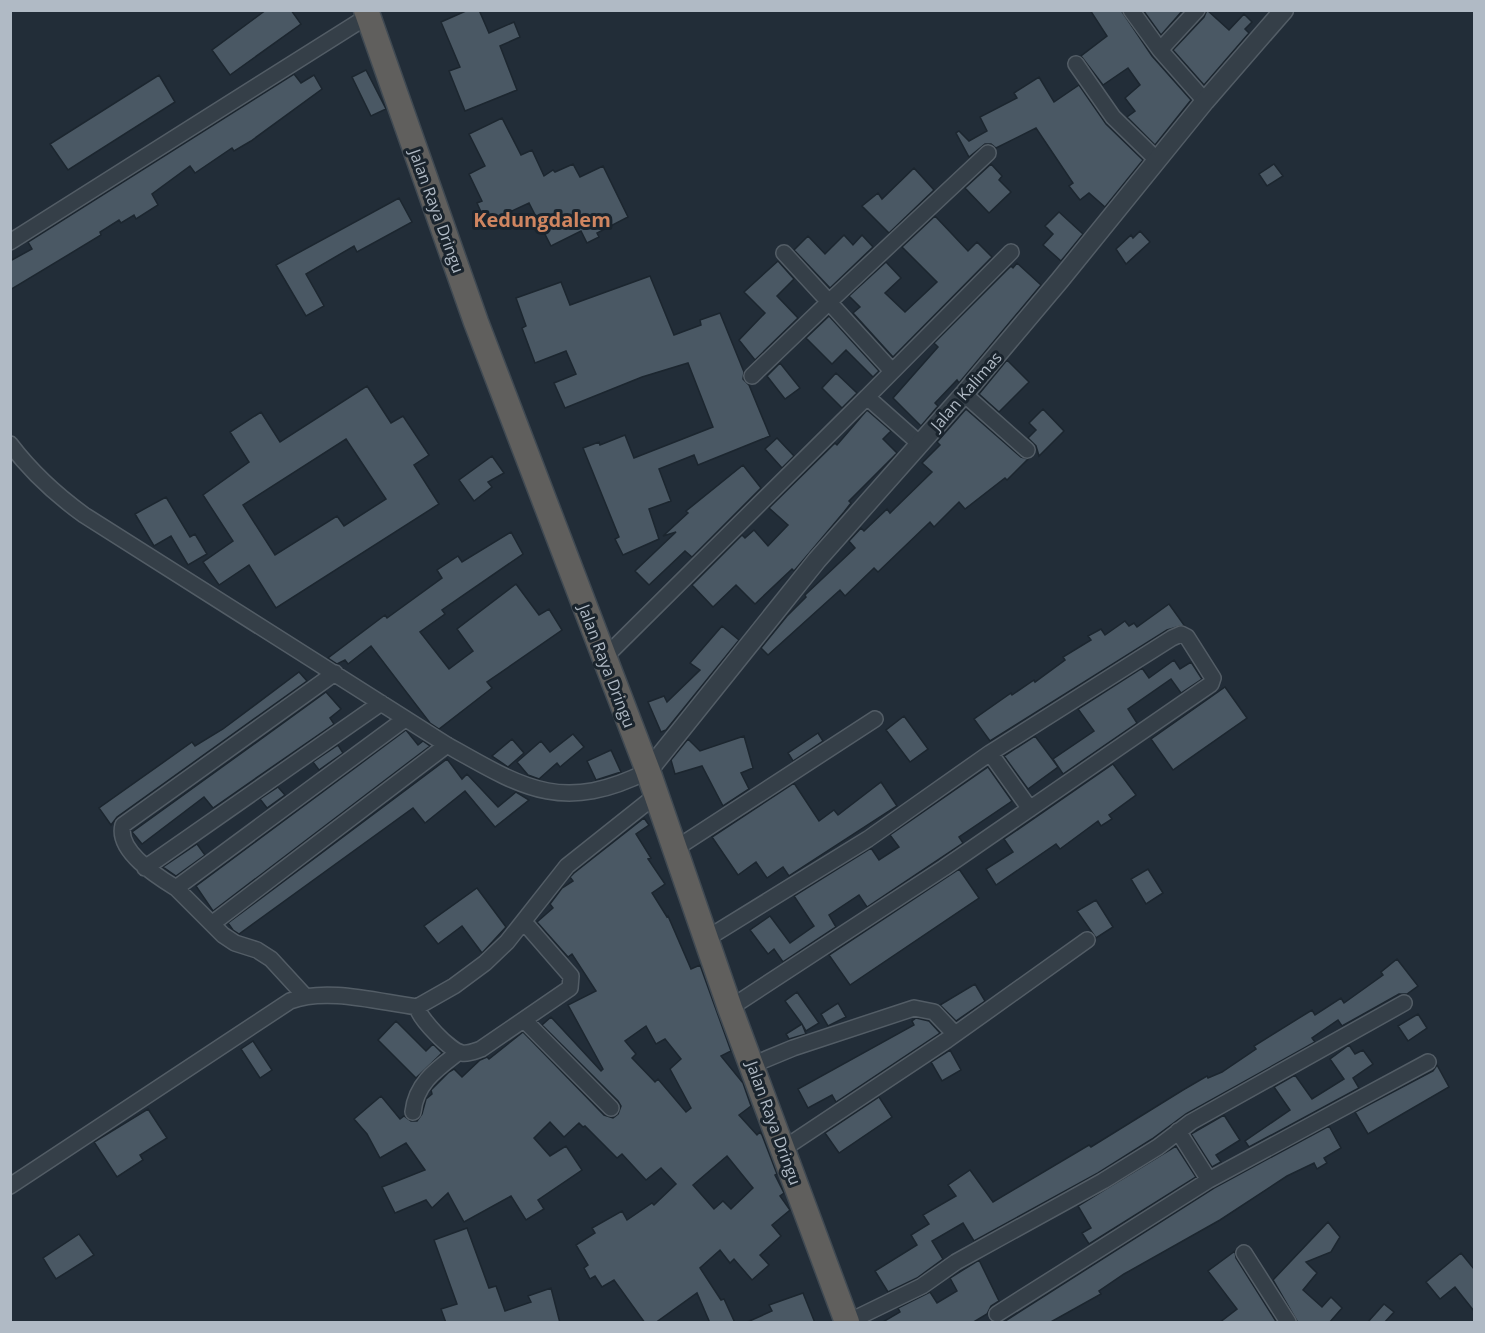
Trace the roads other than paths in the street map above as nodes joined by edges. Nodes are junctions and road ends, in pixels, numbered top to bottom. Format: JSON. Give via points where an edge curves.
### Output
{"nodes":[{"id":1,"x":1131,"y":10,"type":"edge"},
{"id":2,"x":1197,"y":10,"type":"edge"},
{"id":3,"x":1284,"y":10,"type":"edge"},
{"id":4,"x":367,"y":13,"type":"edge"},
{"id":5,"x":1160,"y":50,"type":"junction"},
{"id":6,"x":1076,"y":64,"type":"dead end"},
{"id":7,"x":1205,"y":101,"type":"junction"},
{"id":8,"x":988,"y":153,"type":"dead end"},
{"id":9,"x":1156,"y":159,"type":"junction"},
{"id":10,"x":10,"y":242,"type":"edge"},
{"id":11,"x":1011,"y":252,"type":"dead end"},
{"id":12,"x":784,"y":253,"type":"dead end"},
{"id":13,"x":829,"y":302,"type":"junction"},
{"id":14,"x":892,"y":371,"type":"junction"},
{"id":15,"x":752,"y":376,"type":"dead end"},
{"id":16,"x":964,"y":394,"type":"junction"},
{"id":17,"x":867,"y":397,"type":"junction"},
{"id":18,"x":10,"y":444,"type":"edge"},
{"id":19,"x":920,"y":444,"type":"junction"},
{"id":20,"x":1027,"y":450,"type":"dead end"},
{"id":21,"x":603,"y":659,"type":"junction"},
{"id":22,"x":335,"y":673,"type":"junction"},
{"id":23,"x":381,"y":703,"type":"junction"},
{"id":24,"x":405,"y":719,"type":"junction"},
{"id":25,"x":875,"y":719,"type":"dead end"},
{"id":26,"x":447,"y":745,"type":"junction"},
{"id":27,"x":990,"y":753,"type":"junction"},
{"id":28,"x":648,"y":771,"type":"junction"},
{"id":29,"x":655,"y":796,"type":"junction"},
{"id":30,"x":1030,"y":809,"type":"junction"},
{"id":31,"x":675,"y":849,"type":"junction"},
{"id":32,"x":145,"y":868,"type":"junction"},
{"id":33,"x":176,"y":888,"type":"junction"},
{"id":34,"x":524,"y":922,"type":"junction"},
{"id":35,"x":213,"y":923,"type":"junction"},
{"id":36,"x":706,"y":939,"type":"junction"},
{"id":37,"x":1088,"y":940,"type":"dead end"},
{"id":38,"x":305,"y":996,"type":"junction"},
{"id":39,"x":1404,"y":1003,"type":"dead end"},
{"id":40,"x":417,"y":1007,"type":"junction"},
{"id":41,"x":730,"y":1008,"type":"junction"},
{"id":42,"x":525,"y":1021,"type":"junction"},
{"id":43,"x":955,"y":1034,"type":"junction"},
{"id":44,"x":459,"y":1053,"type":"junction"},
{"id":45,"x":1428,"y":1062,"type":"dead end"},
{"id":46,"x":752,"y":1065,"type":"junction"},
{"id":47,"x":611,"y":1107,"type":"dead end"},
{"id":48,"x":413,"y":1112,"type":"dead end"},
{"id":49,"x":1178,"y":1131,"type":"junction"},
{"id":50,"x":783,"y":1149,"type":"junction"},
{"id":51,"x":1209,"y":1180,"type":"junction"},
{"id":52,"x":10,"y":1186,"type":"edge"},
{"id":53,"x":1244,"y":1253,"type":"dead end"},
{"id":54,"x":997,"y":1314,"type":"dead end"},
{"id":55,"x":848,"y":1323,"type":"edge"},
{"id":56,"x":1288,"y":1323,"type":"edge"}],
"edges":[{"from":1,"to":5,"type":"street"},
{"from":2,"to":5,"type":"street"},
{"from":3,"to":7,"type":"street","name":"Jalan Kalimas"},
{"from":4,"to":10,"type":"street"},
{"from":4,"to":21,"type":"highway","name":"Jalan Raya Dringu","via":[[476,322]]},
{"from":5,"to":7,"type":"street"},
{"from":6,"to":9,"type":"street","via":[[1113,117]]},
{"from":7,"to":9,"type":"street","name":"Jalan Kalimas"},
{"from":8,"to":13,"type":"street"},
{"from":9,"to":16,"type":"street","name":"Jalan Kalimas"},
{"from":11,"to":14,"type":"street"},
{"from":12,"to":13,"type":"street"},
{"from":13,"to":14,"type":"street"},
{"from":13,"to":15,"type":"street"},
{"from":14,"to":17,"type":"street"},
{"from":16,"to":19,"type":"street","name":"Jalan Kalimas"},
{"from":16,"to":20,"type":"street"},
{"from":17,"to":19,"type":"street"},
{"from":17,"to":21,"type":"street"},
{"from":18,"to":22,"type":"street","via":[[30,470],[84,515]]},
{"from":19,"to":28,"type":"street","name":"Jalan Kalimas","via":[[817,560]]},
{"from":21,"to":28,"type":"highway","name":"Jalan Raya Dringu"},
{"from":22,"to":23,"type":"street"},
{"from":22,"to":32,"type":"street","via":[[123,825],[123,836]]},
{"from":23,"to":24,"type":"street"},
{"from":23,"to":32,"type":"street"},
{"from":24,"to":26,"type":"street"},
{"from":24,"to":33,"type":"street"},
{"from":25,"to":31,"type":"street"},
{"from":26,"to":28,"type":"street","via":[[508,779],[545,792],[585,794],[619,786]]},
{"from":26,"to":35,"type":"street"},
{"from":27,"to":30,"type":"street"},
{"from":27,"to":30,"type":"street","via":[[1172,638],[1181,634],[1187,638],[1213,678],[1211,684]]},
{"from":27,"to":36,"type":"street","via":[[868,839]]},
{"from":28,"to":29,"type":"highway","name":"Jalan Raya Dringu"},
{"from":29,"to":31,"type":"highway","name":"Jalan Raya Dringu"},
{"from":29,"to":34,"type":"street","via":[[567,866]]},
{"from":30,"to":41,"type":"street"},
{"from":31,"to":36,"type":"highway","name":"Jalan Raya Dringu"},
{"from":32,"to":33,"type":"street"},
{"from":33,"to":35,"type":"street"},
{"from":34,"to":40,"type":"street","via":[[485,963]]},
{"from":34,"to":42,"type":"street","via":[[571,976],[571,984],[554,1001]]},
{"from":35,"to":38,"type":"street","via":[[235,943],[271,959]]},
{"from":36,"to":41,"type":"highway","name":"Jalan Raya Dringu"},
{"from":37,"to":43,"type":"street"},
{"from":38,"to":40,"type":"street"},
{"from":38,"to":52,"type":"street","via":[[274,1011]]},
{"from":39,"to":49,"type":"street"},
{"from":40,"to":44,"type":"street","via":[[427,1025]]},
{"from":41,"to":46,"type":"highway","name":"Jalan Raya Dringu"},
{"from":42,"to":44,"type":"street","via":[[481,1049]]},
{"from":42,"to":47,"type":"street"},
{"from":43,"to":46,"type":"street","via":[[934,1012],[914,1008]]},
{"from":43,"to":50,"type":"street"},
{"from":44,"to":48,"type":"street","via":[[425,1080]]},
{"from":45,"to":51,"type":"street"},
{"from":46,"to":50,"type":"highway","name":"Jalan Raya Dringu"},
{"from":49,"to":51,"type":"street"},
{"from":49,"to":55,"type":"street","via":[[1112,1175],[956,1262],[922,1286]]},
{"from":50,"to":55,"type":"highway","name":"Jalan Raya Dringu"},
{"from":51,"to":54,"type":"street"},
{"from":53,"to":56,"type":"street"}]}
